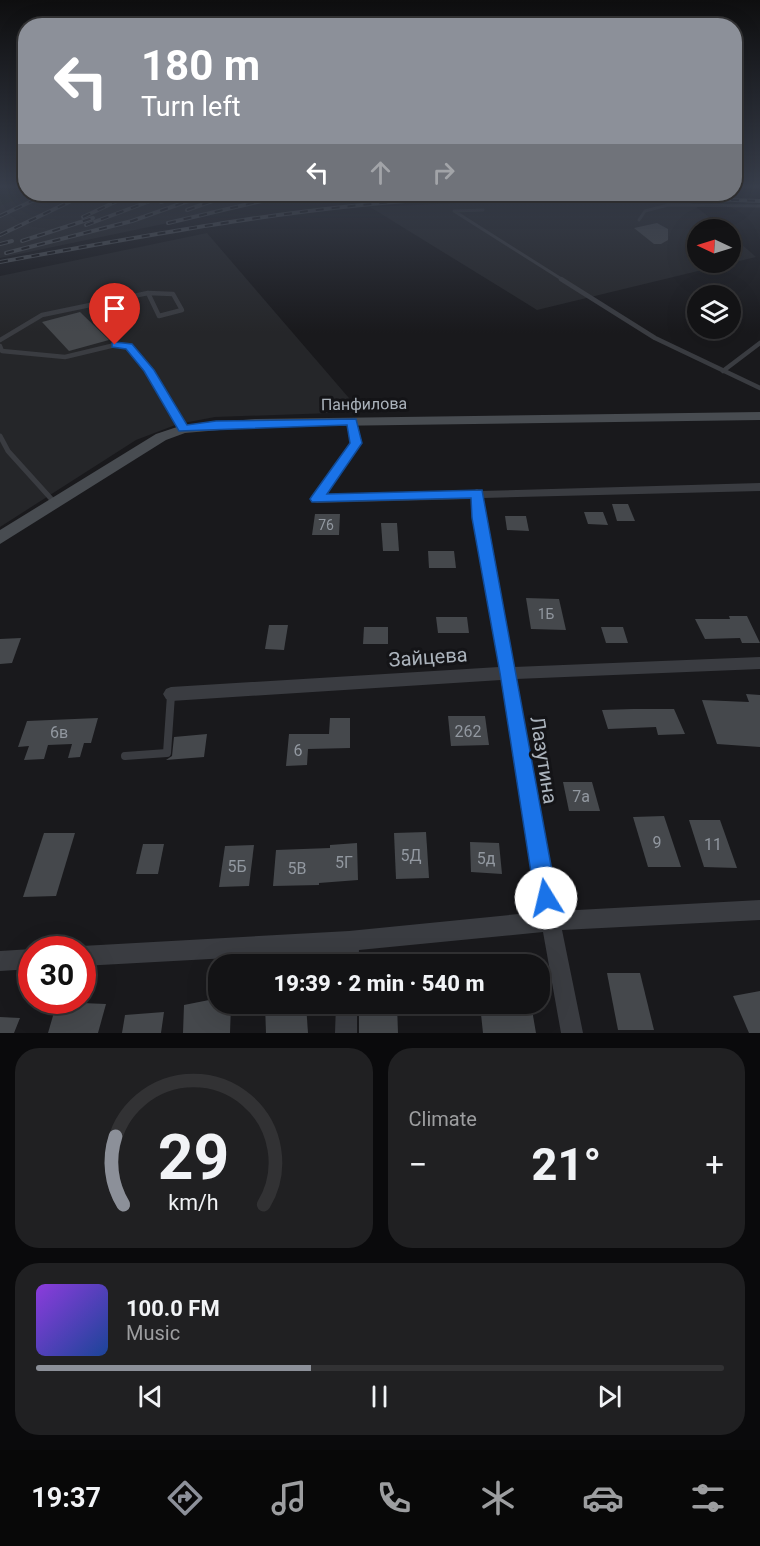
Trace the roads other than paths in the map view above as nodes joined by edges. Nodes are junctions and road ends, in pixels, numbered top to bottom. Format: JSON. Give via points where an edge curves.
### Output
{"nodes":[{"id":1,"x":493,"y":236,"type":"edge"},
{"id":2,"x":148,"y":293,"type":"junction"},
{"id":3,"x":0,"y":340,"type":"edge"},
{"id":4,"x":760,"y":343,"type":"edge"},
{"id":5,"x":0,"y":346,"type":"edge"},
{"id":6,"x":723,"y":371,"type":"junction"},
{"id":7,"x":760,"y":388,"type":"edge"},
{"id":8,"x":760,"y":416,"type":"edge"},
{"id":9,"x":352,"y":422,"type":"junction"},
{"id":10,"x":183,"y":429,"type":"junction"},
{"id":11,"x":0,"y":436,"type":"edge"},
{"id":12,"x":760,"y":487,"type":"edge"},
{"id":13,"x":477,"y":493,"type":"junction"},
{"id":14,"x":317,"y":499,"type":"joint"},
{"id":15,"x":55,"y":503,"type":"junction"},
{"id":16,"x":0,"y":538,"type":"edge"},
{"id":17,"x":760,"y":663,"type":"edge"},
{"id":18,"x":508,"y":673,"type":"junction"},
{"id":19,"x":171,"y":694,"type":"joint"},
{"id":20,"x":125,"y":756,"type":"dead end"},
{"id":21,"x":760,"y":910,"type":"edge"},
{"id":22,"x":549,"y":921,"type":"junction"},
{"id":23,"x":349,"y":941,"type":"junction"},
{"id":24,"x":348,"y":954,"type":"edge"},
{"id":25,"x":96,"y":955,"type":"edge"},
{"id":26,"x":18,"y":960,"type":"edge"},
{"id":27,"x":0,"y":961,"type":"edge"},
{"id":28,"x":347,"y":1014,"type":"edge"},
{"id":29,"x":346,"y":1033,"type":"edge"},
{"id":30,"x":572,"y":1033,"type":"edge"}],
"edges":[{"from":1,"to":6,"type":"lane","via":[[655,338]]},
{"from":2,"to":2,"type":"lane","via":[[173,294],[182,310],[159,316]]},
{"from":2,"to":3,"type":"lane","via":[[42,315]]},
{"from":4,"to":6,"type":"lane"},
{"from":5,"to":10,"type":"lane","via":[[2,351],[65,357],[115,345],[129,346],[149,370]]},
{"from":6,"to":7,"type":"lane"},
{"from":8,"to":9,"type":"street","name":"Панфилова"},
{"from":9,"to":10,"type":"street","name":"Панфилова"},
{"from":9,"to":14,"type":"lane","via":[[356,443]]},
{"from":10,"to":15,"type":"street","name":"Панфилова","via":[[145,446]]},
{"from":11,"to":15,"type":"lane","via":[[8,451]]},
{"from":12,"to":13,"type":"street"},
{"from":13,"to":14,"type":"street"},
{"from":13,"to":18,"type":"street","name":"Лазутина"},
{"from":15,"to":16,"type":"street","name":"Панфилова"},
{"from":17,"to":18,"type":"street","name":"Зайцева"},
{"from":18,"to":19,"type":"street","name":"Зайцева"},
{"from":18,"to":22,"type":"street","name":"Лазутина"},
{"from":19,"to":20,"type":"lane","via":[[167,753]]},
{"from":21,"to":22,"type":"street"},
{"from":22,"to":23,"type":"street"},
{"from":22,"to":30,"type":"street","name":"Лазутина"},
{"from":23,"to":24,"type":"street"},
{"from":23,"to":25,"type":"street"},
{"from":26,"to":27,"type":"street"},
{"from":28,"to":29,"type":"street"}]}
